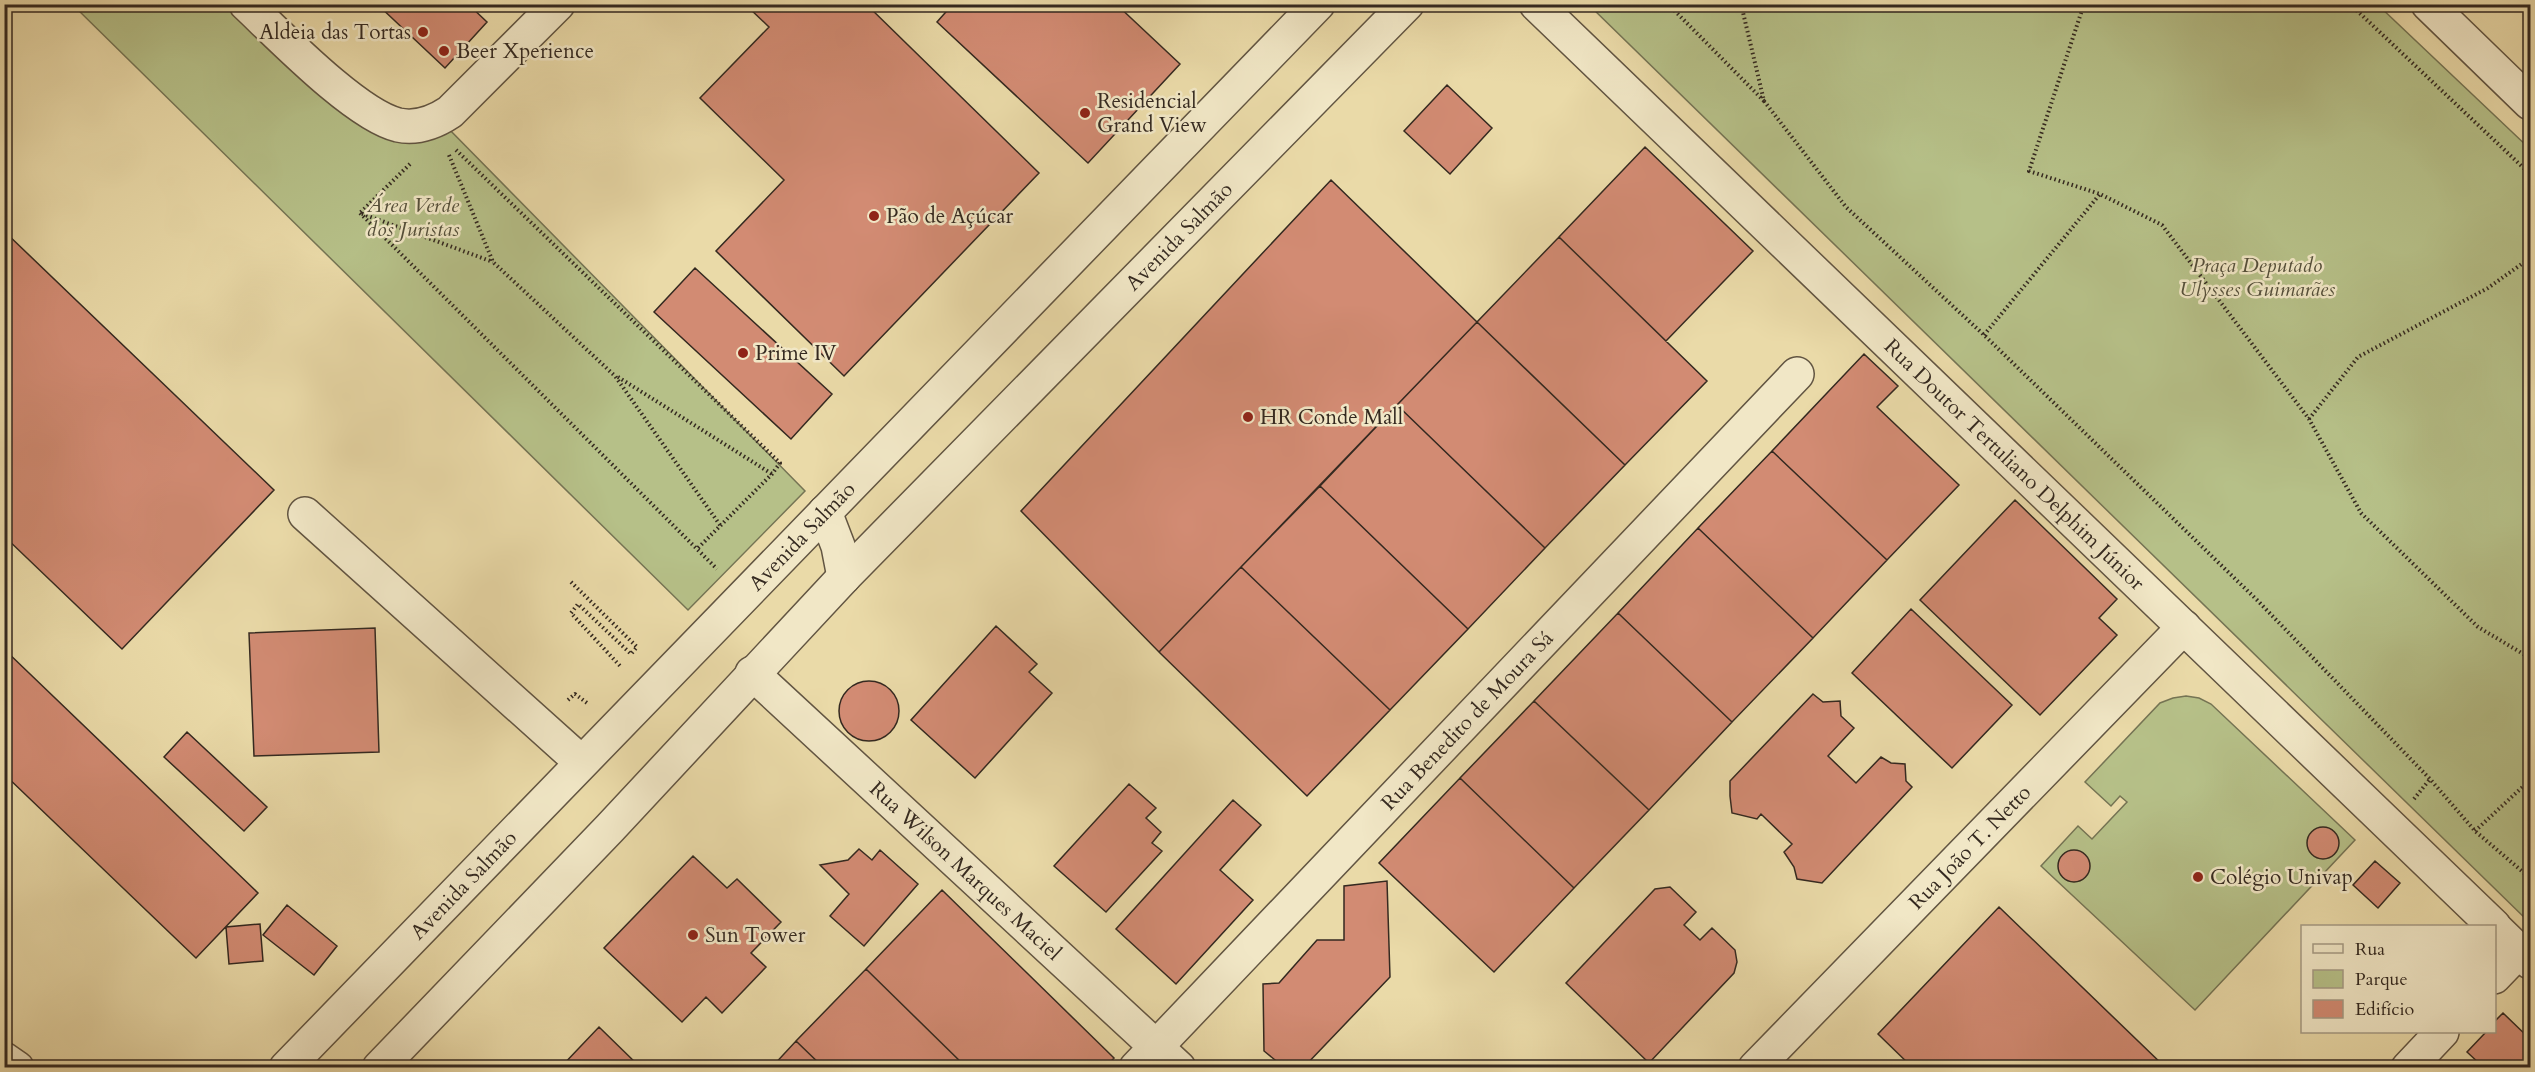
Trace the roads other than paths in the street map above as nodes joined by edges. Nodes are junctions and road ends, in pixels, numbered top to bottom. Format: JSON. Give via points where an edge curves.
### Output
{"nodes":[{"id":1,"x":246,"y":4,"type":"edge"},
{"id":2,"x":558,"y":4,"type":"edge"},
{"id":3,"x":1318,"y":4,"type":"edge"},
{"id":4,"x":1407,"y":4,"type":"edge"},
{"id":5,"x":1536,"y":4,"type":"edge"},
{"id":6,"x":2428,"y":4,"type":"edge"},
{"id":7,"x":2530,"y":103,"type":"edge"},
{"id":8,"x":1797,"y":374,"type":"dead end"},
{"id":9,"x":825,"y":512,"type":"junction"},
{"id":10,"x":305,"y":514,"type":"dead end"},
{"id":11,"x":844,"y":577,"type":"junction"},
{"id":12,"x":2184,"y":627,"type":"junction"},
{"id":13,"x":752,"y":673,"type":"junction"},
{"id":14,"x":581,"y":762,"type":"junction"},
{"id":15,"x":2492,"y":925,"type":"edge"},
{"id":16,"x":2496,"y":929,"type":"edge"},
{"id":17,"x":2525,"y":956,"type":"edge"},
{"id":18,"x":2496,"y":976,"type":"edge"},
{"id":19,"x":2441,"y":1033,"type":"edge"},
{"id":20,"x":4,"y":1059,"type":"edge"},
{"id":21,"x":1157,"y":1060,"type":"edge"},
{"id":22,"x":17,"y":1068,"type":"edge"},
{"id":23,"x":286,"y":1068,"type":"edge"},
{"id":24,"x":380,"y":1068,"type":"edge"},
{"id":25,"x":1755,"y":1068,"type":"edge"},
{"id":26,"x":2408,"y":1068,"type":"edge"}],
"edges":[{"from":1,"to":2,"type":"street","via":[[345,93],[378,117],[399,125],[431,127]]},
{"from":3,"to":9,"type":"street","name":"Avenida Salmão"},
{"from":4,"to":11,"type":"street","name":"Avenida Salmão"},
{"from":5,"to":12,"type":"street","name":"Rua Doutor Tertuliano Delphim Júnior"},
{"from":6,"to":7,"type":"street"},
{"from":8,"to":21,"type":"street","name":"Rua Benedito de Moura Sá"},
{"from":9,"to":11,"type":"street"},
{"from":9,"to":14,"type":"street","name":"Avenida Salmão"},
{"from":10,"to":14,"type":"street"},
{"from":11,"to":13,"type":"street","name":"Avenida Salmão"},
{"from":12,"to":15,"type":"street","name":"Rua Doutor Tertuliano Delphim Júnior"},
{"from":12,"to":25,"type":"street","name":"Rua João T. Netto"},
{"from":13,"to":21,"type":"street","name":"Rua Wilson Marques Maciel"},
{"from":13,"to":24,"type":"street","name":"Avenida Salmão"},
{"from":14,"to":23,"type":"street","name":"Avenida Salmão"},
{"from":16,"to":17,"type":"street","name":"Rua Doutor Tertuliano Delphim Júnior"},
{"from":17,"to":18,"type":"street"},
{"from":19,"to":26,"type":"street"},
{"from":20,"to":22,"type":"street"}]}
